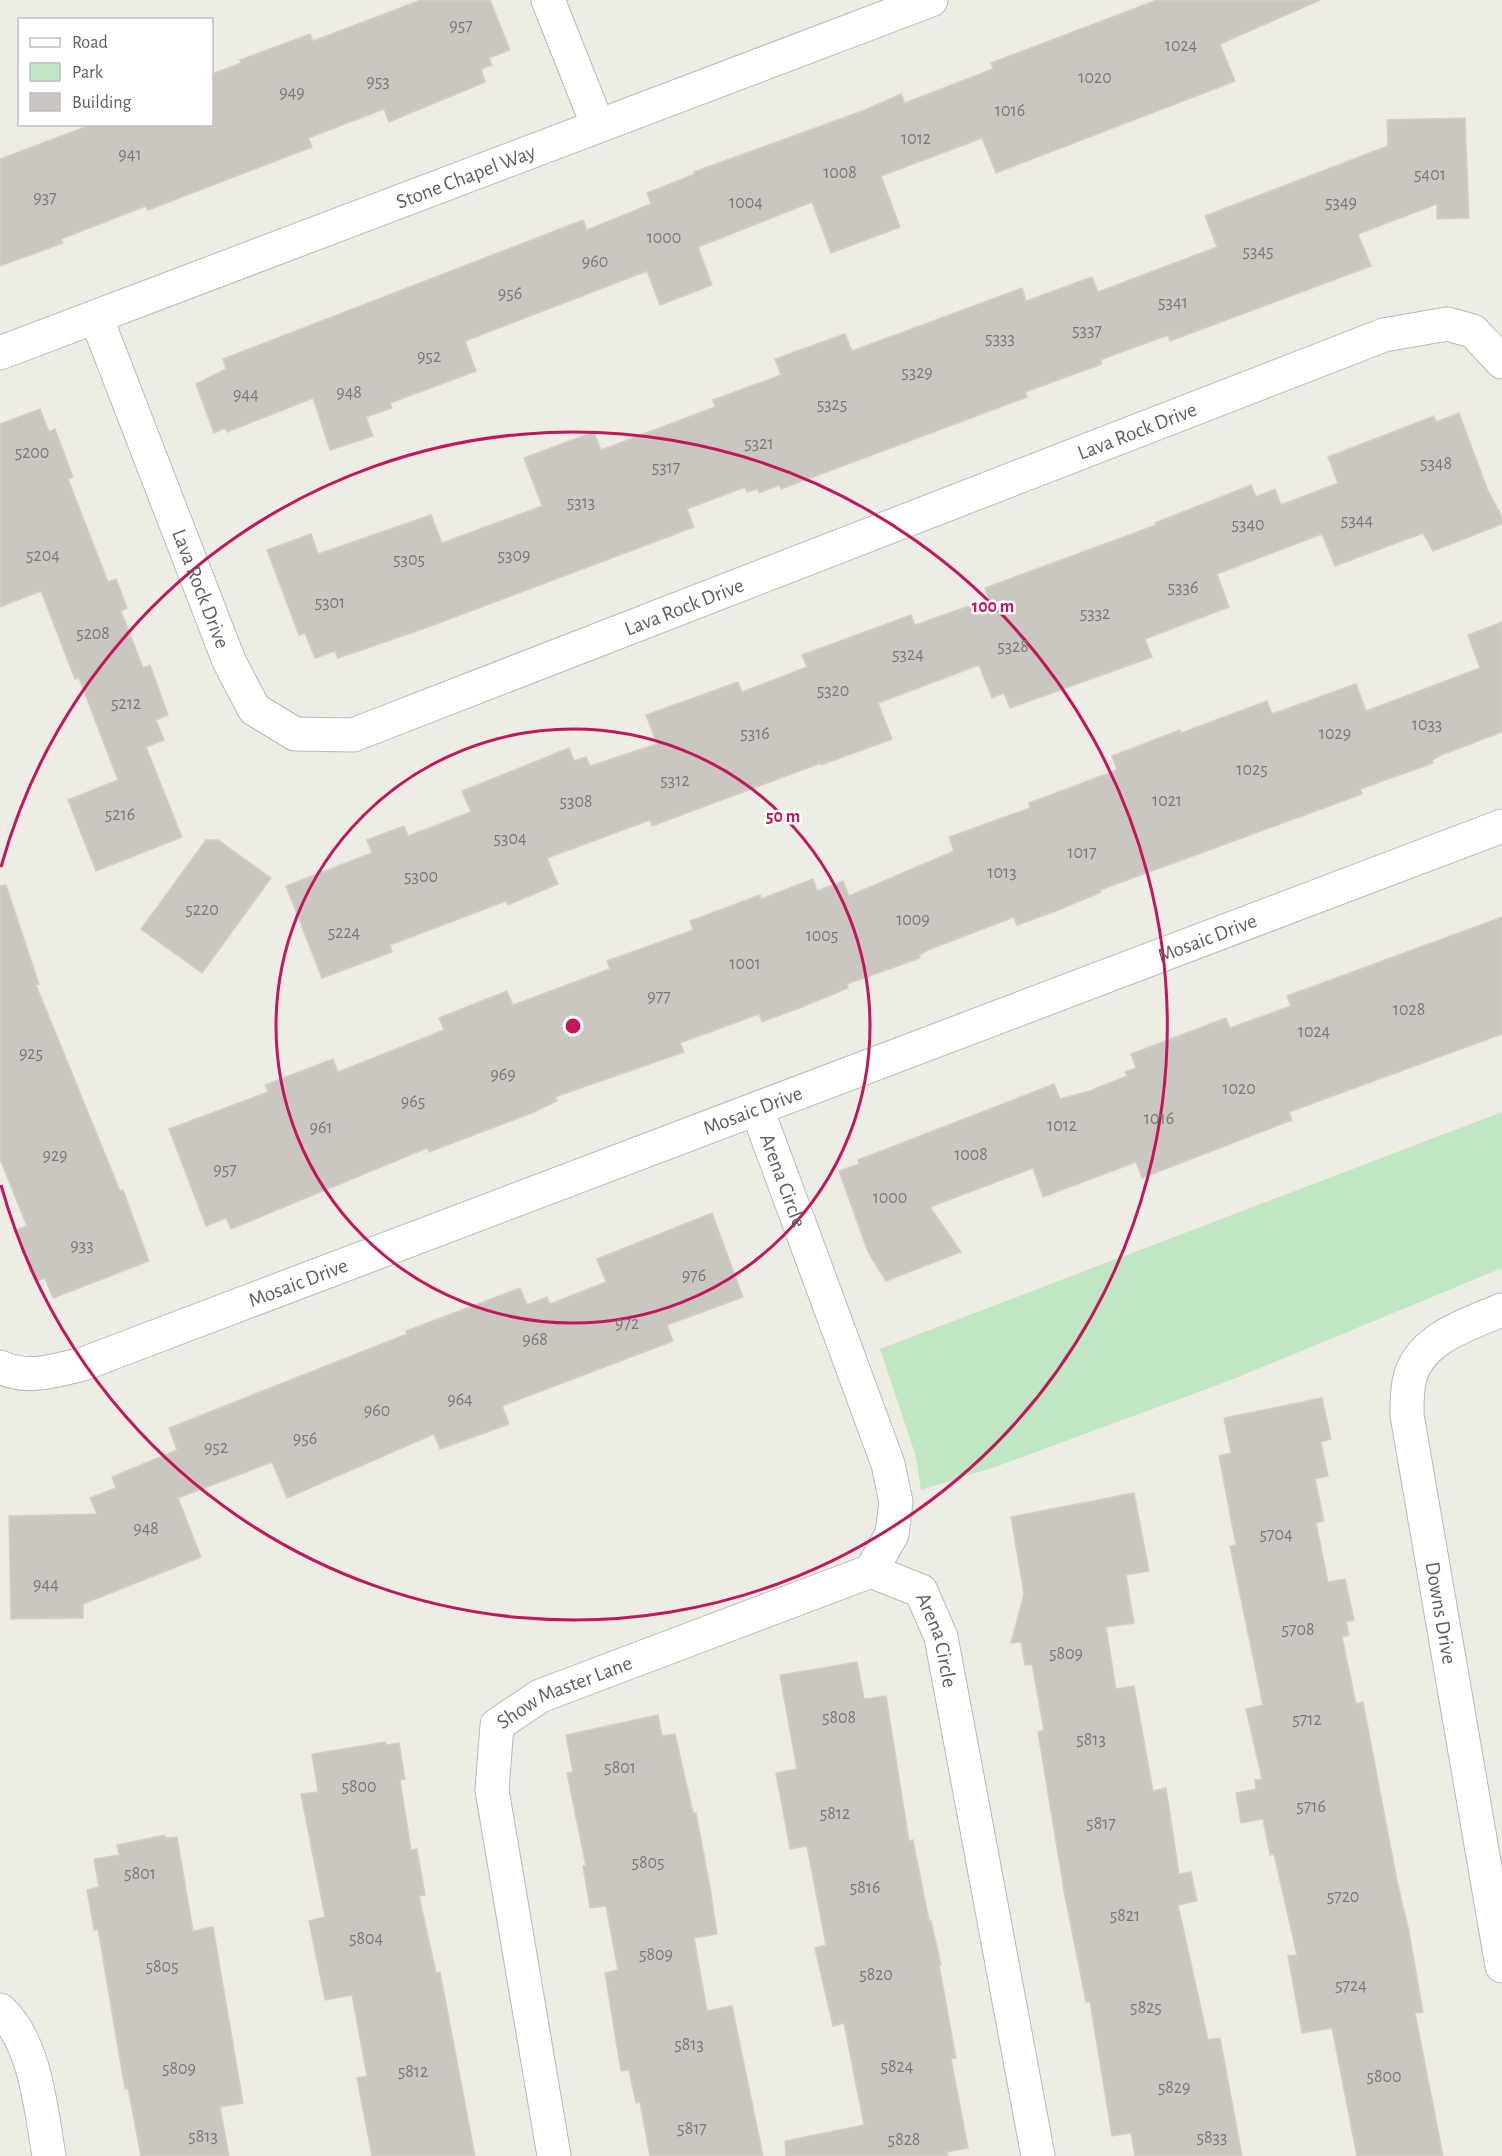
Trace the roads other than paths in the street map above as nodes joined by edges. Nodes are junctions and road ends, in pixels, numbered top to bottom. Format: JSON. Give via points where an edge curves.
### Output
{"nodes":[{"id":1,"x":548,"y":0,"type":"edge"},
{"id":2,"x":931,"y":0,"type":"edge"},
{"id":3,"x":598,"y":126,"type":"junction"},
{"id":4,"x":96,"y":317,"type":"junction"},
{"id":5,"x":0,"y":354,"type":"edge"},
{"id":6,"x":1502,"y":362,"type":"edge"},
{"id":7,"x":1502,"y":826,"type":"edge"},
{"id":8,"x":757,"y":1109,"type":"junction"},
{"id":9,"x":1502,"y":1310,"type":"edge"},
{"id":10,"x":0,"y":1367,"type":"edge"},
{"id":11,"x":872,"y":1571,"type":"junction"},
{"id":12,"x":1502,"y":1966,"type":"edge"},
{"id":13,"x":0,"y":2010,"type":"edge"},
{"id":14,"x":49,"y":2156,"type":"edge"},
{"id":15,"x":554,"y":2156,"type":"edge"},
{"id":16,"x":1038,"y":2156,"type":"edge"}],
"edges":[{"from":1,"to":3,"type":"street"},
{"from":2,"to":3,"type":"street","name":"Stone Chapel Way"},
{"from":3,"to":4,"type":"street","name":"Stone Chapel Way"},
{"from":4,"to":5,"type":"street","name":"Stone Chapel Way"},
{"from":4,"to":6,"type":"street","name":"Lava Rock Drive","via":[[229,661],[254,709],[295,734],[353,735],[1384,335],[1447,324],[1473,331]]},
{"from":7,"to":8,"type":"street","name":"Mosaic Drive"},
{"from":8,"to":10,"type":"street","name":"Mosaic Drive","via":[[83,1364],[32,1375]]},
{"from":8,"to":11,"type":"street","name":"Arena Circle","via":[[888,1464],[896,1502],[892,1534]]},
{"from":9,"to":12,"type":"street","name":"Downs Drive","via":[[1453,1330],[1421,1355],[1409,1380],[1407,1415]]},
{"from":11,"to":15,"type":"street","name":"Show Master Lane","via":[[540,1696],[497,1725],[492,1790]]},
{"from":11,"to":16,"type":"street","name":"Arena Circle","via":[[921,1591],[941,1637]]},
{"from":13,"to":14,"type":"street","via":[[20,2038],[35,2076]]}]}
